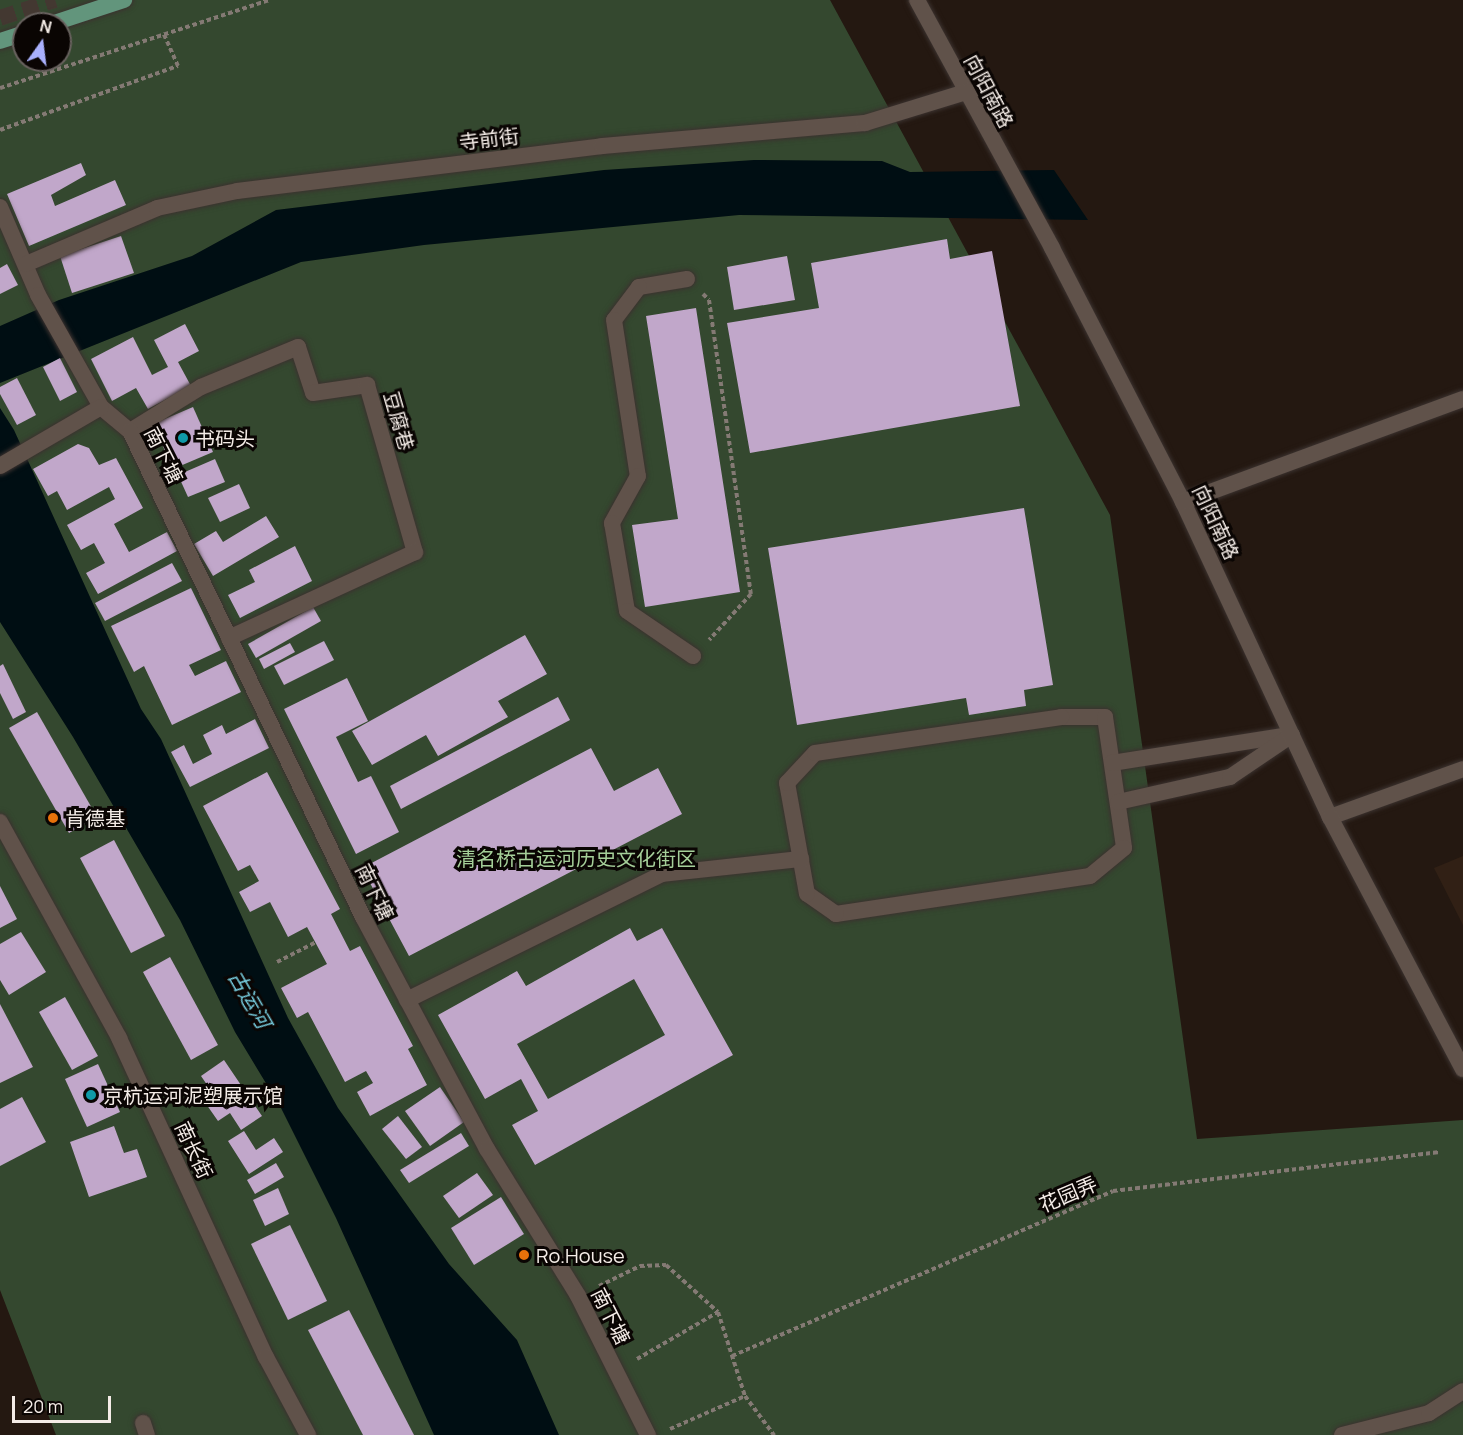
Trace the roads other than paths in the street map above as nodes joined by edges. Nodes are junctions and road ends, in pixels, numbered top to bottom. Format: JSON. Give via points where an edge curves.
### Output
{"nodes":[{"id":1,"x":124,"y":0,"type":"edge"},
{"id":2,"x":917,"y":0,"type":"edge"},
{"id":3,"x":72,"y":17,"type":"edge"},
{"id":4,"x":966,"y":92,"type":"junction"},
{"id":5,"x":0,"y":207,"type":"edge"},
{"id":6,"x":26,"y":264,"type":"junction"},
{"id":7,"x":687,"y":279,"type":"road end"},
{"id":8,"x":1463,"y":399,"type":"edge"},
{"id":9,"x":101,"y":407,"type":"junction"},
{"id":10,"x":130,"y":431,"type":"junction"},
{"id":11,"x":0,"y":466,"type":"edge"},
{"id":12,"x":1183,"y":502,"type":"junction"},
{"id":13,"x":229,"y":638,"type":"junction"},
{"id":14,"x":693,"y":656,"type":"road end"},
{"id":15,"x":1292,"y":735,"type":"junction"},
{"id":16,"x":1112,"y":763,"type":"junction"},
{"id":17,"x":1463,"y":769,"type":"edge"},
{"id":18,"x":1118,"y":802,"type":"junction"},
{"id":19,"x":1330,"y":817,"type":"junction"},
{"id":20,"x":0,"y":822,"type":"edge"},
{"id":21,"x":801,"y":860,"type":"junction"},
{"id":22,"x":407,"y":1000,"type":"junction"},
{"id":23,"x":1463,"y":1069,"type":"edge"},
{"id":24,"x":1463,"y":1391,"type":"edge"},
{"id":25,"x":308,"y":1435,"type":"edge"},
{"id":26,"x":648,"y":1435,"type":"edge"},
{"id":27,"x":1342,"y":1435,"type":"edge"}],
"edges":[{"from":1,"to":3,"type":"main road"},
{"from":2,"to":4,"type":"street","name":"向阳南路"},
{"from":4,"to":6,"type":"street","name":"寺前街","via":[[865,123],[602,147],[237,191],[157,208]]},
{"from":4,"to":12,"type":"street","name":"向阳南路","via":[[1052,248]]},
{"from":5,"to":6,"type":"street"},
{"from":6,"to":9,"type":"street","name":"南下塘","via":[[38,295]]},
{"from":7,"to":14,"type":"street","via":[[639,287],[614,320],[638,476],[612,523],[627,610]]},
{"from":8,"to":12,"type":"street"},
{"from":9,"to":10,"type":"street","name":"南下塘"},
{"from":9,"to":11,"type":"street"},
{"from":10,"to":13,"type":"street","name":"南下塘"},
{"from":10,"to":13,"type":"street","name":"豆腐巷","via":[[201,387],[298,347],[312,393],[367,385],[415,552]]},
{"from":12,"to":15,"type":"street","name":"向阳南路"},
{"from":13,"to":22,"type":"street","name":"南下塘"},
{"from":15,"to":16,"type":"street"},
{"from":15,"to":18,"type":"street","via":[[1230,777]]},
{"from":15,"to":19,"type":"street","name":"向阳南路"},
{"from":16,"to":18,"type":"street"},
{"from":16,"to":21,"type":"street","via":[[1105,717],[1061,717],[815,753],[787,783]]},
{"from":17,"to":19,"type":"street"},
{"from":18,"to":21,"type":"street","via":[[1124,848],[1090,876],[836,914],[807,894]]},
{"from":19,"to":23,"type":"street","name":"向阳南路"},
{"from":20,"to":25,"type":"street","name":"南长街","via":[[119,1038],[266,1357]]},
{"from":21,"to":22,"type":"street","via":[[662,874]]},
{"from":22,"to":26,"type":"street","name":"南下塘","via":[[487,1149],[578,1296]]},
{"from":24,"to":27,"type":"street","via":[[1429,1413]]}]}
